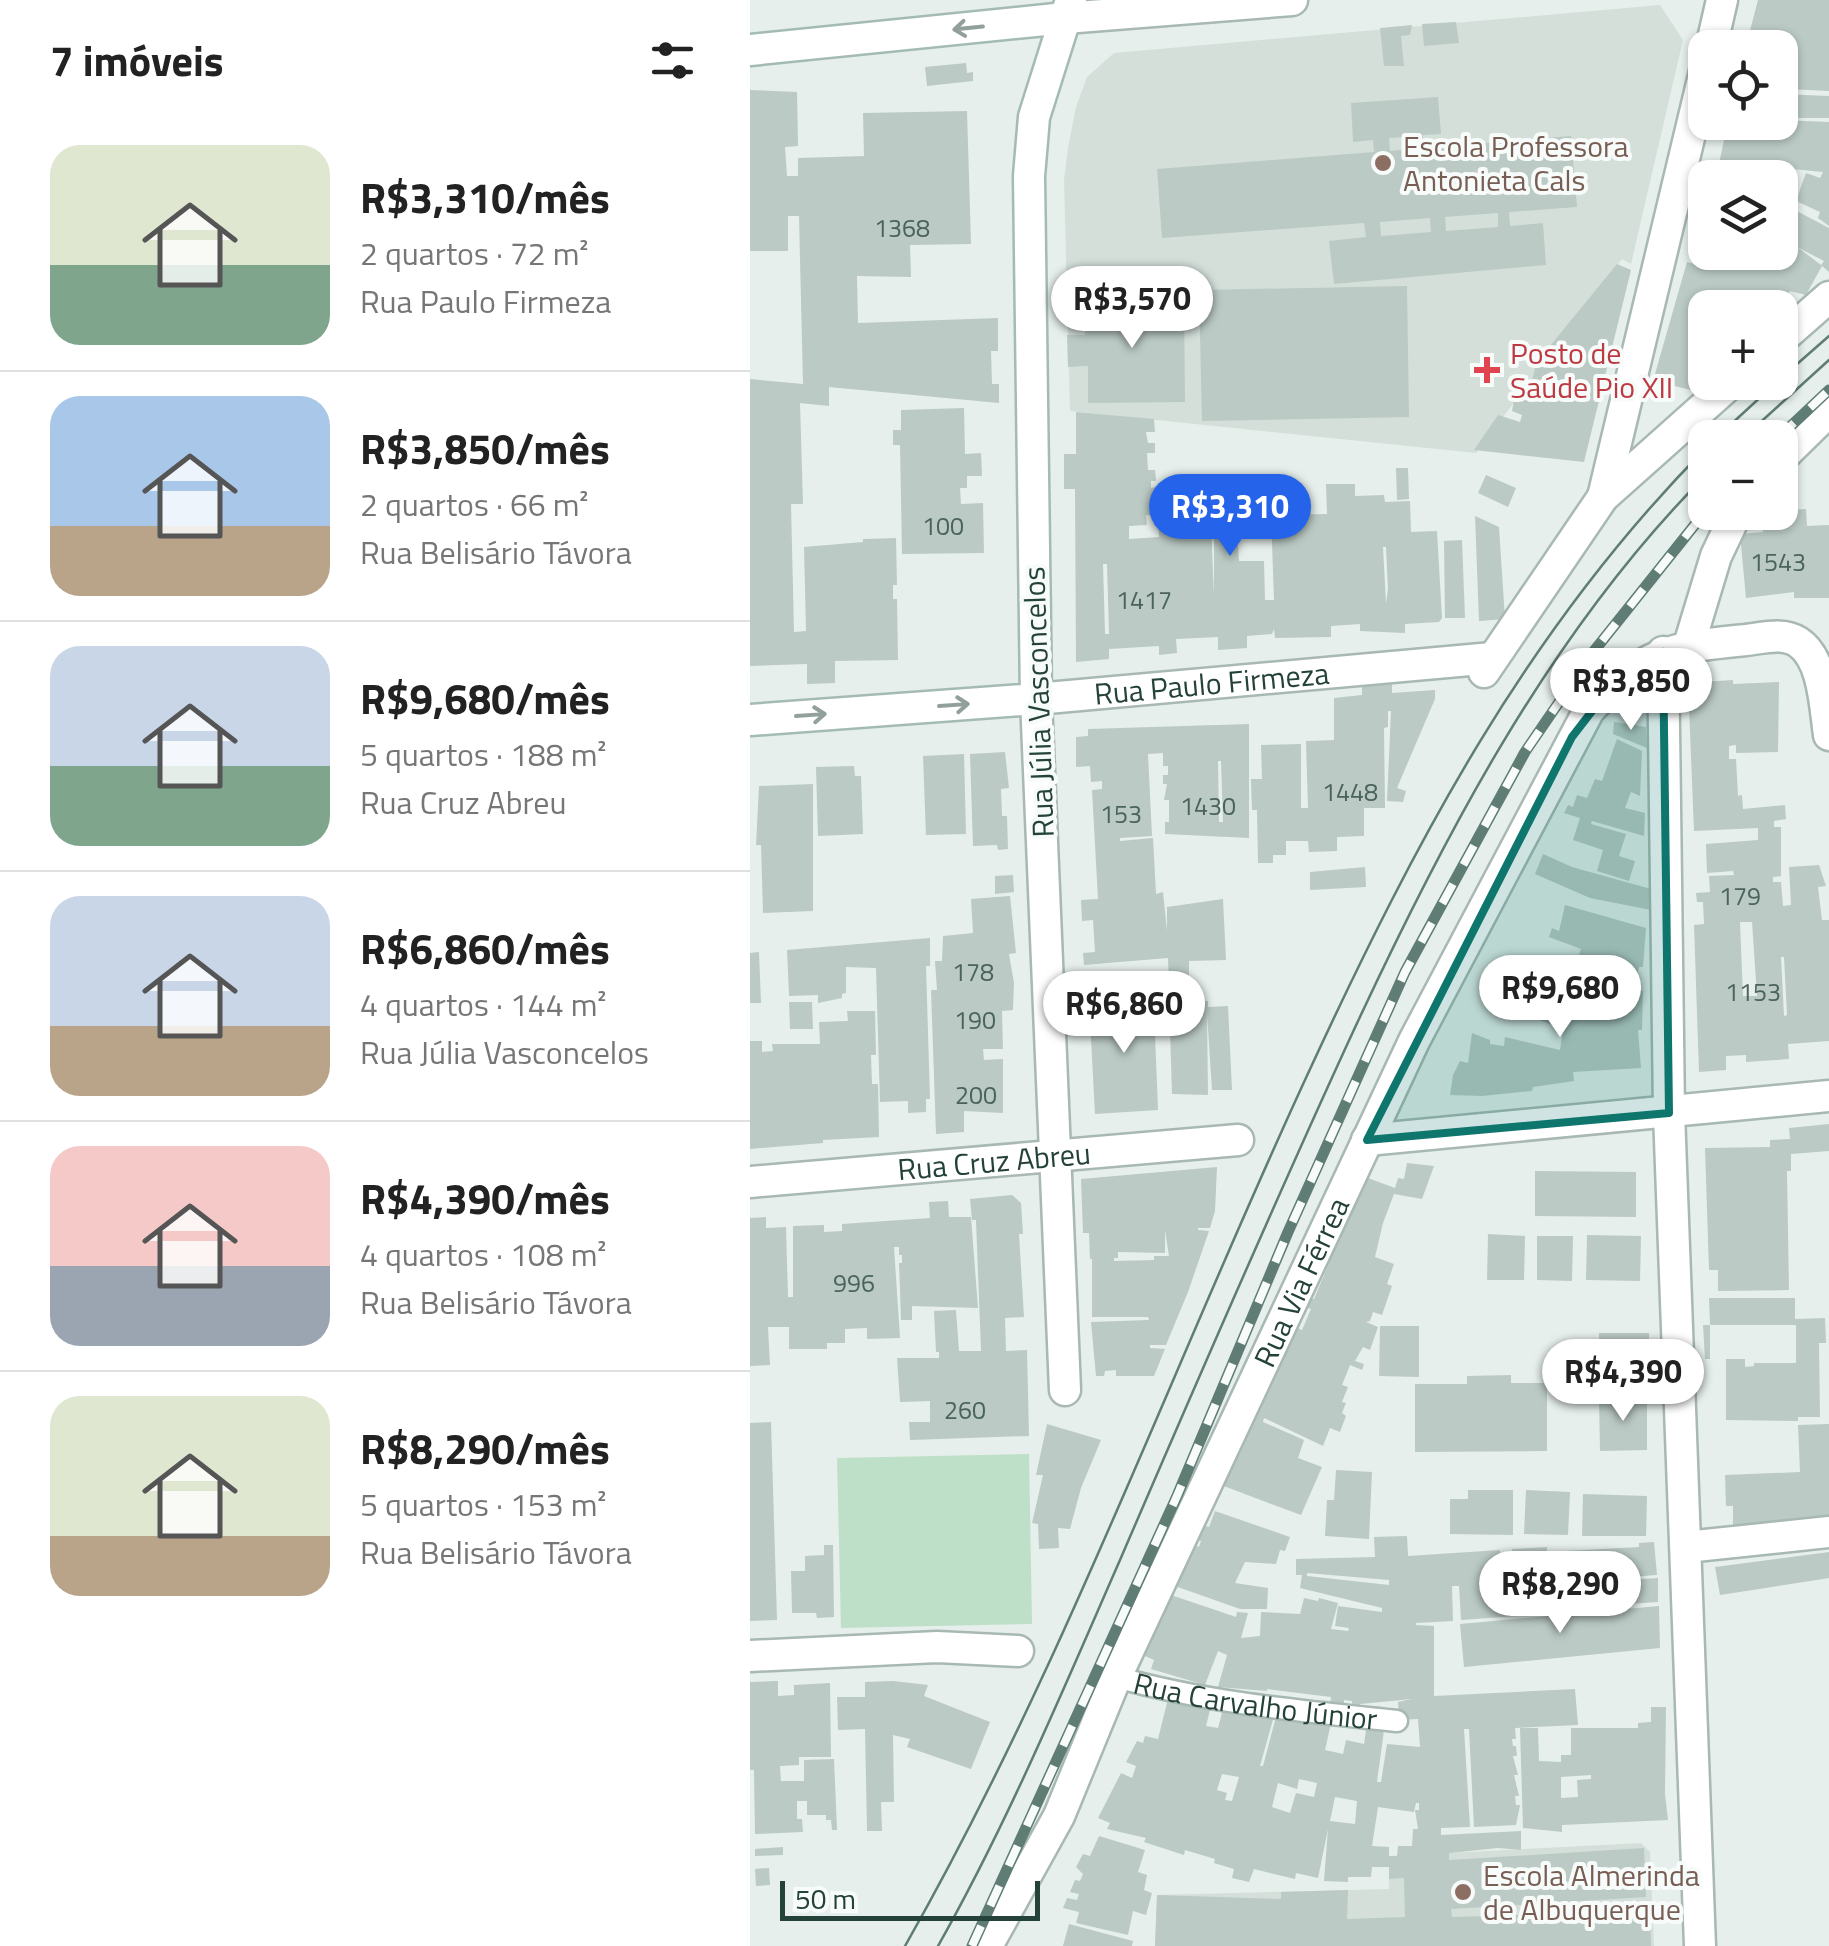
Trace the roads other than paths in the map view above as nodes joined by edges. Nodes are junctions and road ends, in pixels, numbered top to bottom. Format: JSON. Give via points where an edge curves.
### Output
{"nodes":[{"id":1,"x":1292,"y":0,"type":"edge"},
{"id":2,"x":1722,"y":0,"type":"edge"},
{"id":3,"x":1068,"y":9,"type":"edge"},
{"id":4,"x":1715,"y":30,"type":"edge"},
{"id":5,"x":750,"y":50,"type":"edge"},
{"id":6,"x":1689,"y":140,"type":"edge"},
{"id":7,"x":1829,"y":297,"type":"edge"},
{"id":8,"x":1798,"y":324,"type":"edge"},
{"id":9,"x":1712,"y":400,"type":"edge"},
{"id":10,"x":1829,"y":411,"type":"edge"},
{"id":11,"x":1798,"y":441,"type":"edge"},
{"id":12,"x":1604,"y":497,"type":"junction"},
{"id":13,"x":1728,"y":530,"type":"edge"},
{"id":14,"x":1676,"y":649,"type":"junction"},
{"id":15,"x":1036,"y":699,"type":"junction"},
{"id":16,"x":750,"y":720,"type":"edge"},
{"id":17,"x":1829,"y":736,"type":"edge"},
{"id":18,"x":1829,"y":1096,"type":"edge"},
{"id":19,"x":1669,"y":1112,"type":"junction"},
{"id":20,"x":1238,"y":1140,"type":"dead end"},
{"id":21,"x":1367,"y":1140,"type":"junction"},
{"id":22,"x":1055,"y":1156,"type":"junction"},
{"id":23,"x":750,"y":1182,"type":"edge"},
{"id":24,"x":1065,"y":1390,"type":"dead end"},
{"id":25,"x":1829,"y":1532,"type":"edge"},
{"id":26,"x":1686,"y":1546,"type":"junction"},
{"id":27,"x":1018,"y":1651,"type":"dead end"},
{"id":28,"x":750,"y":1656,"type":"edge"},
{"id":29,"x":1116,"y":1677,"type":"junction"},
{"id":30,"x":1397,"y":1721,"type":"dead end"},
{"id":31,"x":986,"y":1946,"type":"edge"},
{"id":32,"x":1700,"y":1946,"type":"edge"}],
"edges":[{"from":1,"to":3,"type":"street"},
{"from":2,"to":4,"type":"street"},
{"from":3,"to":5,"type":"street","one_way":true},
{"from":3,"to":15,"type":"street","name":"Rua Júlia Vasconcelos","via":[[1034,117],[1029,176]]},
{"from":6,"to":12,"type":"street"},
{"from":7,"to":8,"type":"street"},
{"from":9,"to":12,"type":"street"},
{"from":10,"to":11,"type":"street"},
{"from":12,"to":15,"type":"street","name":"Rua Paulo Firmeza","via":[[1488,665]]},
{"from":13,"to":14,"type":"street"},
{"from":14,"to":17,"type":"street","via":[[1786,636],[1800,643],[1819,678]]},
{"from":14,"to":19,"type":"street"},
{"from":14,"to":21,"type":"street","name":"Rua Via Férrea","via":[[1613,684],[1572,737]]},
{"from":16,"to":15,"type":"street","name":"Rua Paulo Firmeza","one_way":true},
{"from":15,"to":22,"type":"street","name":"Rua Júlia Vasconcelos"},
{"from":18,"to":19,"type":"street"},
{"from":19,"to":21,"type":"street"},
{"from":19,"to":26,"type":"street"},
{"from":20,"to":22,"type":"street","name":"Rua Cruz Abreu"},
{"from":21,"to":29,"type":"street","name":"Rua Via Férrea"},
{"from":22,"to":23,"type":"street","name":"Rua Cruz Abreu"},
{"from":22,"to":24,"type":"street","name":"Rua Júlia Vasconcelos"},
{"from":25,"to":26,"type":"street"},
{"from":26,"to":32,"type":"street"},
{"from":27,"to":28,"type":"street","via":[[936,1647]]},
{"from":29,"to":30,"type":"lane","name":"Rua Carvalho Júnior","via":[[1243,1704]]},
{"from":29,"to":31,"type":"street","name":"Rua Via Férrea","via":[[1059,1816]]}]}
